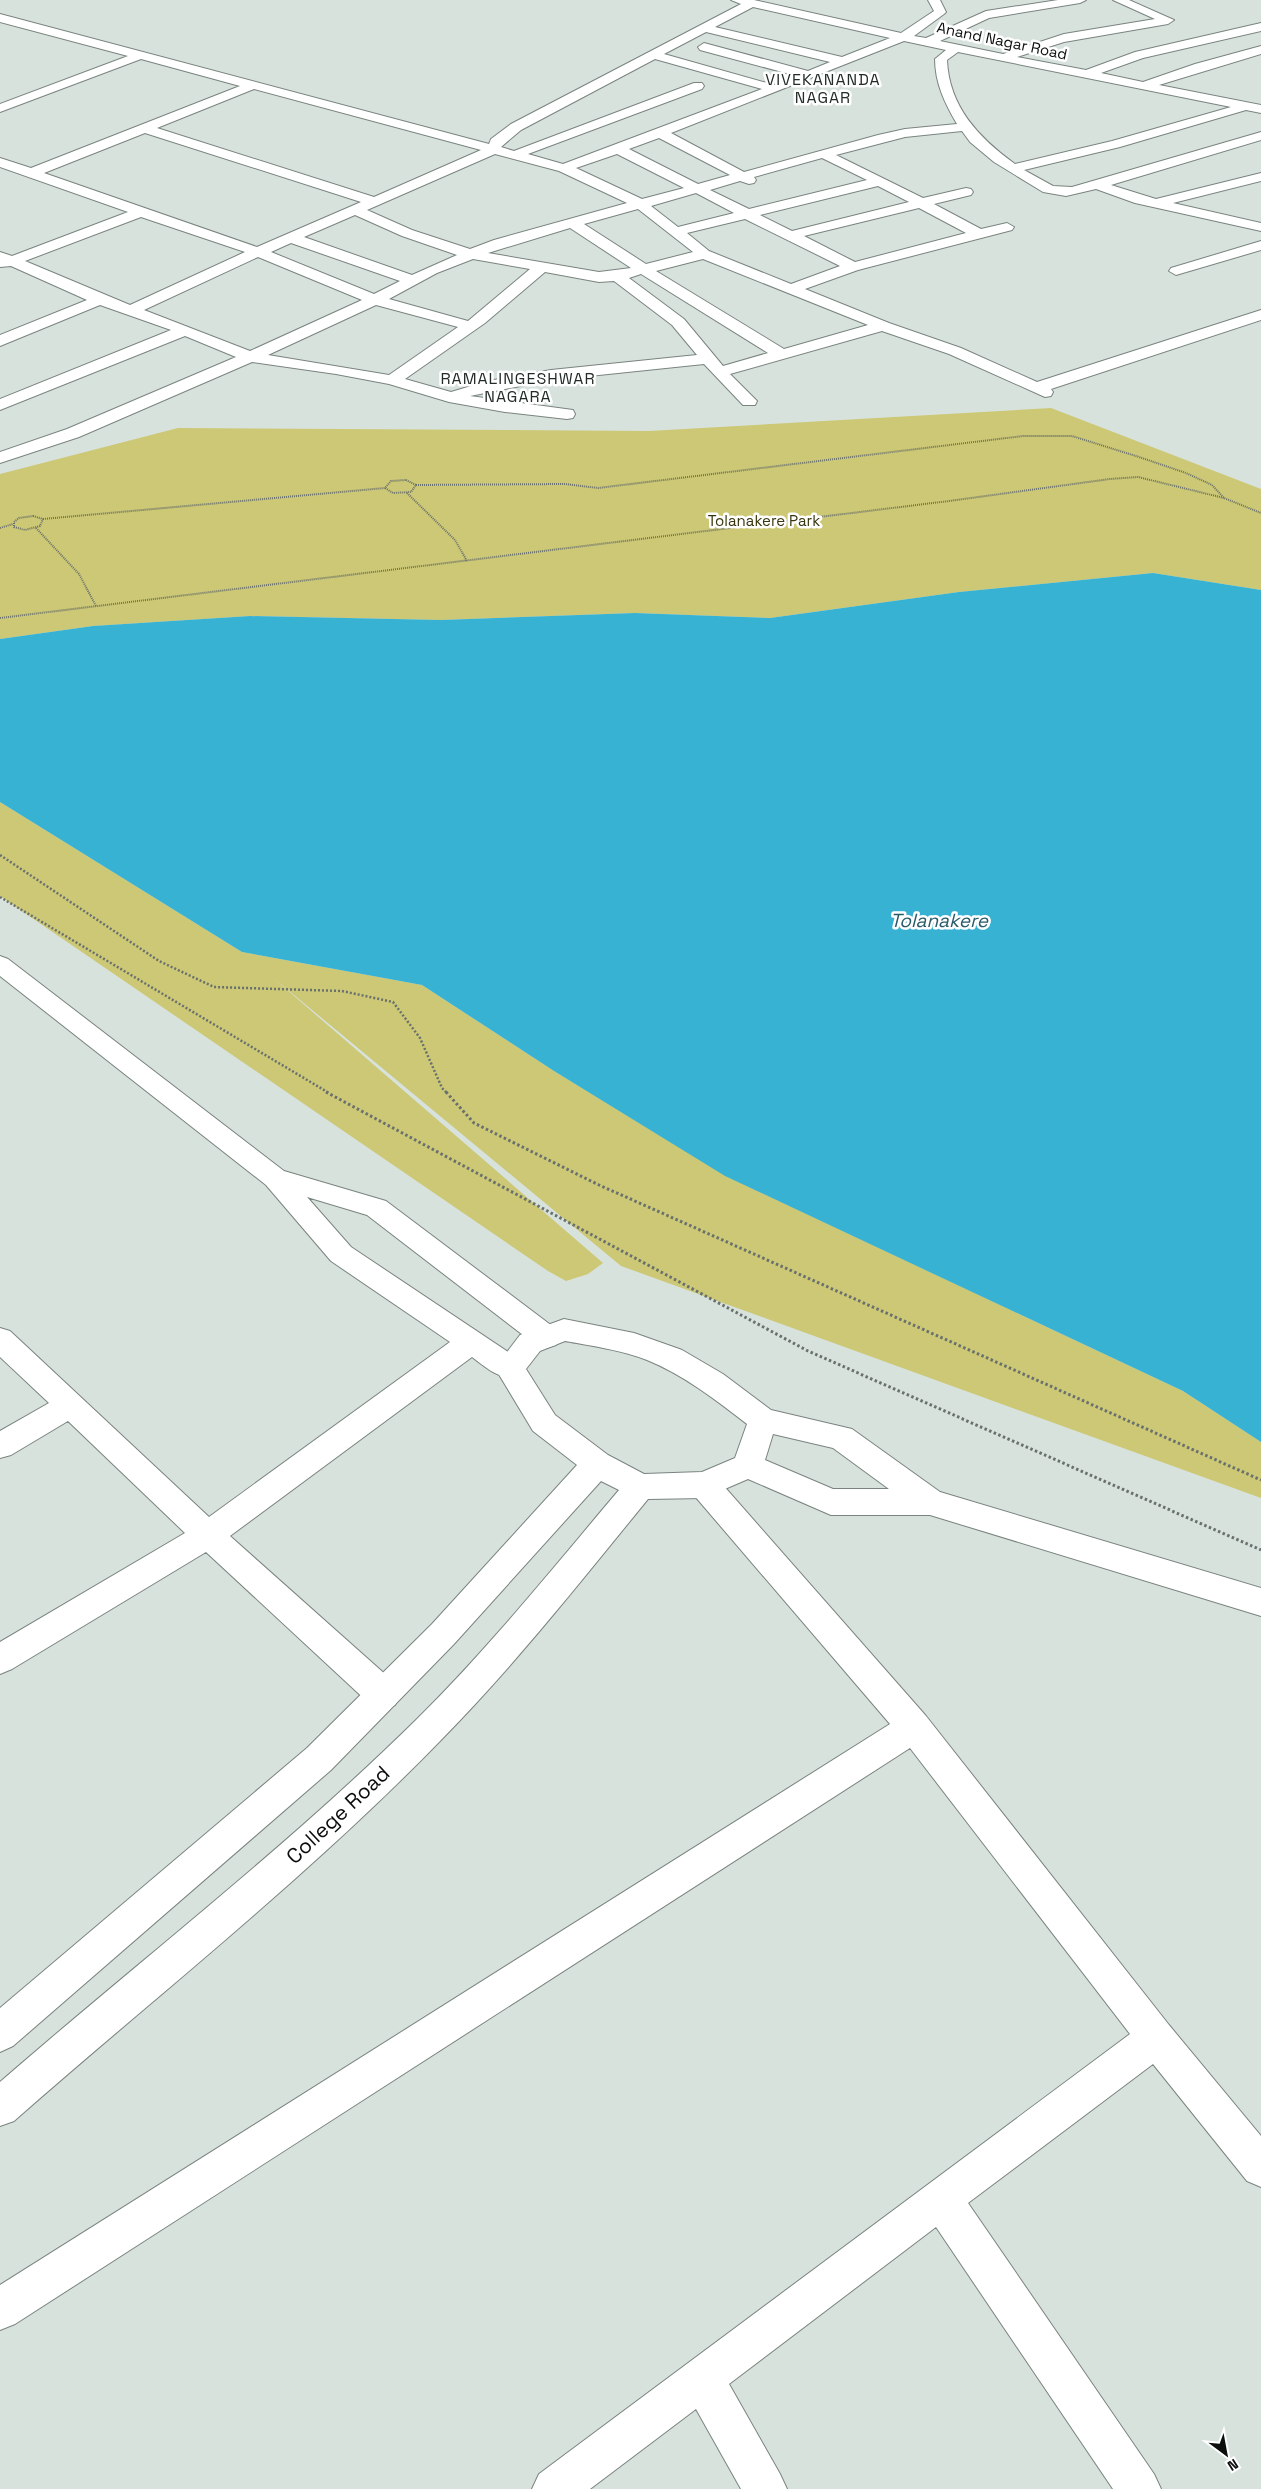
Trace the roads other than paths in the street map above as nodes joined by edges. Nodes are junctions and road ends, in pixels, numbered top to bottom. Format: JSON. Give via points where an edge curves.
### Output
{"nodes":[{"id":1,"x":934,"y":0,"type":"edge"},
{"id":2,"x":1002,"y":0,"type":"edge"},
{"id":3,"x":1012,"y":0,"type":"edge"},
{"id":4,"x":1080,"y":0,"type":"edge"},
{"id":5,"x":1119,"y":0,"type":"edge"},
{"id":6,"x":743,"y":1,"type":"edge"},
{"id":7,"x":984,"y":3,"type":"dead end"},
{"id":8,"x":1028,"y":8,"type":"junction"},
{"id":9,"x":0,"y":18,"type":"edge"},
{"id":10,"x":1261,"y":27,"type":"edge"},
{"id":11,"x":704,"y":28,"type":"junction"},
{"id":12,"x":1192,"y":31,"type":"dead end"},
{"id":13,"x":901,"y":37,"type":"junction"},
{"id":14,"x":1207,"y":38,"type":"junction"},
{"id":15,"x":680,"y":41,"type":"junction"},
{"id":16,"x":928,"y":42,"type":"junction"},
{"id":17,"x":956,"y":48,"type":"junction"},
{"id":18,"x":1261,"y":50,"type":"edge"},
{"id":19,"x":141,"y":55,"type":"junction"},
{"id":20,"x":654,"y":55,"type":"junction"},
{"id":21,"x":1003,"y":58,"type":"junction"},
{"id":22,"x":842,"y":61,"type":"junction"},
{"id":23,"x":636,"y":64,"type":"junction"},
{"id":24,"x":652,"y":70,"type":"dead end"},
{"id":25,"x":809,"y":75,"type":"junction"},
{"id":26,"x":1085,"y":75,"type":"junction"},
{"id":27,"x":677,"y":78,"type":"dead end"},
{"id":28,"x":252,"y":86,"type":"junction"},
{"id":29,"x":1143,"y":86,"type":"junction"},
{"id":30,"x":775,"y":89,"type":"junction"},
{"id":31,"x":725,"y":96,"type":"dead end"},
{"id":32,"x":743,"y":102,"type":"junction"},
{"id":33,"x":1246,"y":106,"type":"junction"},
{"id":34,"x":0,"y":108,"type":"edge"},
{"id":35,"x":1261,"y":109,"type":"edge"},
{"id":36,"x":682,"y":126,"type":"junction"},
{"id":37,"x":967,"y":127,"type":"junction"},
{"id":38,"x":144,"y":128,"type":"junction"},
{"id":39,"x":662,"y":134,"type":"junction"},
{"id":40,"x":699,"y":135,"type":"dead end"},
{"id":41,"x":1261,"y":136,"type":"edge"},
{"id":42,"x":618,"y":149,"type":"junction"},
{"id":43,"x":493,"y":150,"type":"junction"},
{"id":44,"x":517,"y":154,"type":"junction"},
{"id":45,"x":824,"y":154,"type":"junction"},
{"id":46,"x":750,"y":160,"type":"dead end"},
{"id":47,"x":0,"y":162,"type":"edge"},
{"id":48,"x":564,"y":168,"type":"junction"},
{"id":49,"x":1013,"y":168,"type":"junction"},
{"id":50,"x":768,"y":169,"type":"junction"},
{"id":51,"x":31,"y":173,"type":"junction"},
{"id":52,"x":742,"y":176,"type":"junction"},
{"id":53,"x":1261,"y":176,"type":"edge"},
{"id":54,"x":880,"y":180,"type":"junction"},
{"id":55,"x":759,"y":185,"type":"dead end"},
{"id":56,"x":1097,"y":185,"type":"junction"},
{"id":57,"x":699,"y":188,"type":"junction"},
{"id":58,"x":966,"y":192,"type":"dead end"},
{"id":59,"x":776,"y":194,"type":"dead end"},
{"id":60,"x":376,"y":202,"type":"junction"},
{"id":61,"x":920,"y":202,"type":"junction"},
{"id":62,"x":793,"y":203,"type":"junction"},
{"id":63,"x":1154,"y":203,"type":"junction"},
{"id":64,"x":640,"y":204,"type":"junction"},
{"id":65,"x":356,"y":210,"type":"junction"},
{"id":66,"x":141,"y":212,"type":"junction"},
{"id":67,"x":750,"y":214,"type":"junction"},
{"id":68,"x":572,"y":223,"type":"junction"},
{"id":69,"x":1261,"y":226,"type":"edge"},
{"id":70,"x":1007,"y":227,"type":"dead end"},
{"id":71,"x":674,"y":232,"type":"junction"},
{"id":72,"x":978,"y":234,"type":"junction"},
{"id":73,"x":792,"y":235,"type":"junction"},
{"id":74,"x":291,"y":238,"type":"junction"},
{"id":75,"x":1261,"y":245,"type":"edge"},
{"id":76,"x":258,"y":252,"type":"junction"},
{"id":77,"x":470,"y":254,"type":"junction"},
{"id":78,"x":704,"y":254,"type":"junction"},
{"id":79,"x":4,"y":261,"type":"edge"},
{"id":80,"x":853,"y":267,"type":"junction"},
{"id":81,"x":541,"y":268,"type":"junction"},
{"id":82,"x":643,"y":270,"type":"junction"},
{"id":83,"x":1176,"y":271,"type":"dead end"},
{"id":84,"x":617,"y":276,"type":"junction"},
{"id":85,"x":413,"y":280,"type":"junction"},
{"id":86,"x":790,"y":289,"type":"junction"},
{"id":87,"x":100,"y":300,"type":"junction"},
{"id":88,"x":375,"y":300,"type":"junction"},
{"id":89,"x":132,"y":310,"type":"junction"},
{"id":90,"x":1261,"y":315,"type":"edge"},
{"id":91,"x":470,"y":326,"type":"junction"},
{"id":92,"x":883,"y":326,"type":"junction"},
{"id":93,"x":185,"y":330,"type":"junction"},
{"id":94,"x":0,"y":341,"type":"edge"},
{"id":95,"x":783,"y":354,"type":"junction"},
{"id":96,"x":250,"y":357,"type":"junction"},
{"id":97,"x":709,"y":359,"type":"junction"},
{"id":98,"x":719,"y":372,"type":"junction"},
{"id":99,"x":392,"y":380,"type":"junction"},
{"id":100,"x":449,"y":397,"type":"junction"},
{"id":101,"x":749,"y":401,"type":"dead end"},
{"id":102,"x":0,"y":405,"type":"edge"},
{"id":103,"x":567,"y":414,"type":"dead end"},
{"id":104,"x":0,"y":458,"type":"edge"},
{"id":105,"x":2,"y":968,"type":"edge"},
{"id":106,"x":275,"y":1178,"type":"junction"},
{"id":107,"x":546,"y":1337,"type":"junction"},
{"id":108,"x":0,"y":1339,"type":"edge"},
{"id":109,"x":471,"y":1342,"type":"junction"},
{"id":110,"x":510,"y":1368,"type":"junction"},
{"id":111,"x":71,"y":1404,"type":"junction"},
{"id":112,"x":763,"y":1420,"type":"junction"},
{"id":113,"x":0,"y":1446,"type":"edge"},
{"id":114,"x":597,"y":1464,"type":"junction"},
{"id":115,"x":748,"y":1466,"type":"junction"},
{"id":116,"x":704,"y":1485,"type":"junction"},
{"id":117,"x":640,"y":1487,"type":"junction"},
{"id":118,"x":930,"y":1502,"type":"junction"},
{"id":119,"x":208,"y":1535,"type":"junction"},
{"id":120,"x":1261,"y":1602,"type":"edge"},
{"id":121,"x":0,"y":1659,"type":"edge"},
{"id":122,"x":383,"y":1694,"type":"junction"},
{"id":123,"x":914,"y":1727,"type":"junction"},
{"id":124,"x":0,"y":2033,"type":"edge"},
{"id":125,"x":1156,"y":2038,"type":"junction"},
{"id":126,"x":0,"y":2107,"type":"edge"},
{"id":127,"x":1261,"y":2167,"type":"edge"},
{"id":128,"x":941,"y":2199,"type":"junction"},
{"id":129,"x":0,"y":2310,"type":"edge"},
{"id":130,"x":702,"y":2378,"type":"junction"},
{"id":131,"x":554,"y":2489,"type":"edge"},
{"id":132,"x":765,"y":2489,"type":"edge"},
{"id":133,"x":1139,"y":2489,"type":"edge"}],
"edges":[{"from":1,"to":13,"type":"street","via":[[944,11]]},
{"from":2,"to":7,"type":"street"},
{"from":3,"to":8,"type":"street"},
{"from":4,"to":8,"type":"street"},
{"from":5,"to":21,"type":"street","via":[[1172,22],[1057,39]]},
{"from":6,"to":11,"type":"street"},
{"from":6,"to":13,"type":"street","name":"Anand Nagar Road"},
{"from":8,"to":16,"type":"street","via":[[974,19]]},
{"from":9,"to":19,"type":"street"},
{"from":10,"to":14,"type":"street"},
{"from":11,"to":15,"type":"street"},
{"from":11,"to":22,"type":"street"},
{"from":12,"to":14,"type":"street"},
{"from":13,"to":16,"type":"street","name":"Anand Nagar Road"},
{"from":13,"to":22,"type":"street"},
{"from":14,"to":26,"type":"street","via":[[1139,56]]},
{"from":15,"to":20,"type":"street"},
{"from":15,"to":25,"type":"street"},
{"from":16,"to":17,"type":"street","name":"Anand Nagar Road"},
{"from":17,"to":21,"type":"street","name":"Anand Nagar Road"},
{"from":17,"to":37,"type":"street","via":[[941,59],[940,72]]},
{"from":18,"to":29,"type":"street","via":[[1199,66]]},
{"from":19,"to":28,"type":"street"},
{"from":19,"to":34,"type":"street"},
{"from":20,"to":23,"type":"street"},
{"from":20,"to":30,"type":"street"},
{"from":21,"to":26,"type":"street","name":"Anand Nagar Road"},
{"from":22,"to":25,"type":"street"},
{"from":23,"to":24,"type":"street"},
{"from":23,"to":43,"type":"street","via":[[516,127],[496,142]]},
{"from":25,"to":30,"type":"street"},
{"from":26,"to":29,"type":"street","name":"Anand Nagar Road"},
{"from":27,"to":44,"type":"street","via":[[703,87]]},
{"from":28,"to":38,"type":"street"},
{"from":28,"to":43,"type":"street"},
{"from":29,"to":33,"type":"street","name":"Anand Nagar Road"},
{"from":30,"to":32,"type":"street"},
{"from":31,"to":32,"type":"street"},
{"from":32,"to":36,"type":"street"},
{"from":33,"to":35,"type":"street","name":"Anand Nagar Road"},
{"from":33,"to":49,"type":"street","via":[[1115,144]]},
{"from":36,"to":39,"type":"street"},
{"from":36,"to":40,"type":"street"},
{"from":37,"to":45,"type":"street","via":[[905,133]]},
{"from":37,"to":49,"type":"street","via":[[976,140]]},
{"from":38,"to":51,"type":"street"},
{"from":38,"to":60,"type":"street"},
{"from":39,"to":42,"type":"street"},
{"from":39,"to":52,"type":"street"},
{"from":41,"to":56,"type":"street"},
{"from":42,"to":48,"type":"street"},
{"from":42,"to":57,"type":"street"},
{"from":43,"to":44,"type":"street"},
{"from":43,"to":60,"type":"street"},
{"from":44,"to":48,"type":"street"},
{"from":45,"to":50,"type":"street"},
{"from":45,"to":54,"type":"street"},
{"from":46,"to":50,"type":"street"},
{"from":47,"to":51,"type":"street"},
{"from":48,"to":64,"type":"street"},
{"from":49,"to":56,"type":"street","via":[[1048,189],[1071,191]]},
{"from":50,"to":52,"type":"street"},
{"from":51,"to":66,"type":"street"},
{"from":52,"to":55,"type":"street"},
{"from":52,"to":57,"type":"street"},
{"from":53,"to":63,"type":"street"},
{"from":54,"to":61,"type":"street"},
{"from":54,"to":62,"type":"street"},
{"from":56,"to":63,"type":"street"},
{"from":57,"to":64,"type":"street"},
{"from":57,"to":67,"type":"street"},
{"from":58,"to":61,"type":"street"},
{"from":59,"to":62,"type":"street"},
{"from":60,"to":65,"type":"street"},
{"from":61,"to":72,"type":"street"},
{"from":61,"to":73,"type":"street"},
{"from":62,"to":67,"type":"street"},
{"from":63,"to":69,"type":"street"},
{"from":64,"to":68,"type":"street"},
{"from":64,"to":71,"type":"street"},
{"from":65,"to":74,"type":"street"},
{"from":65,"to":77,"type":"street","via":[[407,233]]},
{"from":66,"to":76,"type":"street"},
{"from":66,"to":79,"type":"street"},
{"from":67,"to":71,"type":"street"},
{"from":67,"to":73,"type":"street"},
{"from":68,"to":77,"type":"street","via":[[499,242]]},
{"from":68,"to":82,"type":"street"},
{"from":70,"to":72,"type":"street"},
{"from":71,"to":78,"type":"street"},
{"from":72,"to":80,"type":"street"},
{"from":73,"to":80,"type":"street"},
{"from":74,"to":76,"type":"street"},
{"from":74,"to":85,"type":"street"},
{"from":75,"to":83,"type":"street"},
{"from":76,"to":88,"type":"street"},
{"from":76,"to":89,"type":"street"},
{"from":77,"to":81,"type":"street"},
{"from":77,"to":85,"type":"street"},
{"from":78,"to":82,"type":"street"},
{"from":78,"to":86,"type":"street"},
{"from":79,"to":87,"type":"street"},
{"from":80,"to":86,"type":"street"},
{"from":81,"to":84,"type":"street","via":[[599,277]]},
{"from":81,"to":91,"type":"street"},
{"from":82,"to":84,"type":"street"},
{"from":82,"to":95,"type":"street"},
{"from":84,"to":97,"type":"street","via":[[678,322]]},
{"from":85,"to":88,"type":"street"},
{"from":86,"to":92,"type":"street"},
{"from":87,"to":89,"type":"street"},
{"from":87,"to":94,"type":"street"},
{"from":88,"to":91,"type":"street"},
{"from":88,"to":96,"type":"street"},
{"from":89,"to":93,"type":"street"},
{"from":90,"to":92,"type":"street","via":[[1041,390],[954,351]]},
{"from":91,"to":99,"type":"street"},
{"from":92,"to":95,"type":"street"},
{"from":93,"to":96,"type":"street"},
{"from":93,"to":102,"type":"street"},
{"from":95,"to":98,"type":"street"},
{"from":96,"to":99,"type":"street"},
{"from":96,"to":104,"type":"street","via":[[73,433]]},
{"from":97,"to":98,"type":"street"},
{"from":97,"to":100,"type":"street","via":[[504,383]]},
{"from":98,"to":101,"type":"street"},
{"from":99,"to":100,"type":"street"},
{"from":100,"to":103,"type":"street"},
{"from":105,"to":106,"type":"street"},
{"from":106,"to":107,"type":"street","via":[[376,1208]]},
{"from":106,"to":109,"type":"street","via":[[341,1254]]},
{"from":107,"to":110,"type":"street","via":[[530,1343]]},
{"from":107,"to":112,"type":"street","via":[[564,1330],[658,1353],[715,1384]]},
{"from":108,"to":111,"type":"street"},
{"from":109,"to":110,"type":"street"},
{"from":109,"to":119,"type":"street"},
{"from":110,"to":114,"type":"street","via":[[544,1423]]},
{"from":111,"to":113,"type":"street"},
{"from":111,"to":119,"type":"street"},
{"from":112,"to":115,"type":"street"},
{"from":112,"to":118,"type":"street","via":[[841,1438]]},
{"from":114,"to":117,"type":"street"},
{"from":114,"to":122,"type":"street","via":[[443,1634]]},
{"from":115,"to":116,"type":"street"},
{"from":115,"to":118,"type":"street","via":[[831,1502]]},
{"from":116,"to":117,"type":"street"},
{"from":116,"to":123,"type":"street"},
{"from":117,"to":126,"type":"street","name":"College Road","via":[[529,1621],[428,1731],[288,1862]]},
{"from":118,"to":120,"type":"street"},
{"from":119,"to":121,"type":"street"},
{"from":119,"to":122,"type":"street"},
{"from":122,"to":124,"type":"street","via":[[318,1759]]},
{"from":123,"to":125,"type":"street"},
{"from":123,"to":129,"type":"street"},
{"from":125,"to":127,"type":"street"},
{"from":125,"to":128,"type":"street"},
{"from":128,"to":130,"type":"street"},
{"from":128,"to":133,"type":"street"},
{"from":130,"to":131,"type":"street"},
{"from":130,"to":132,"type":"street"}]}
